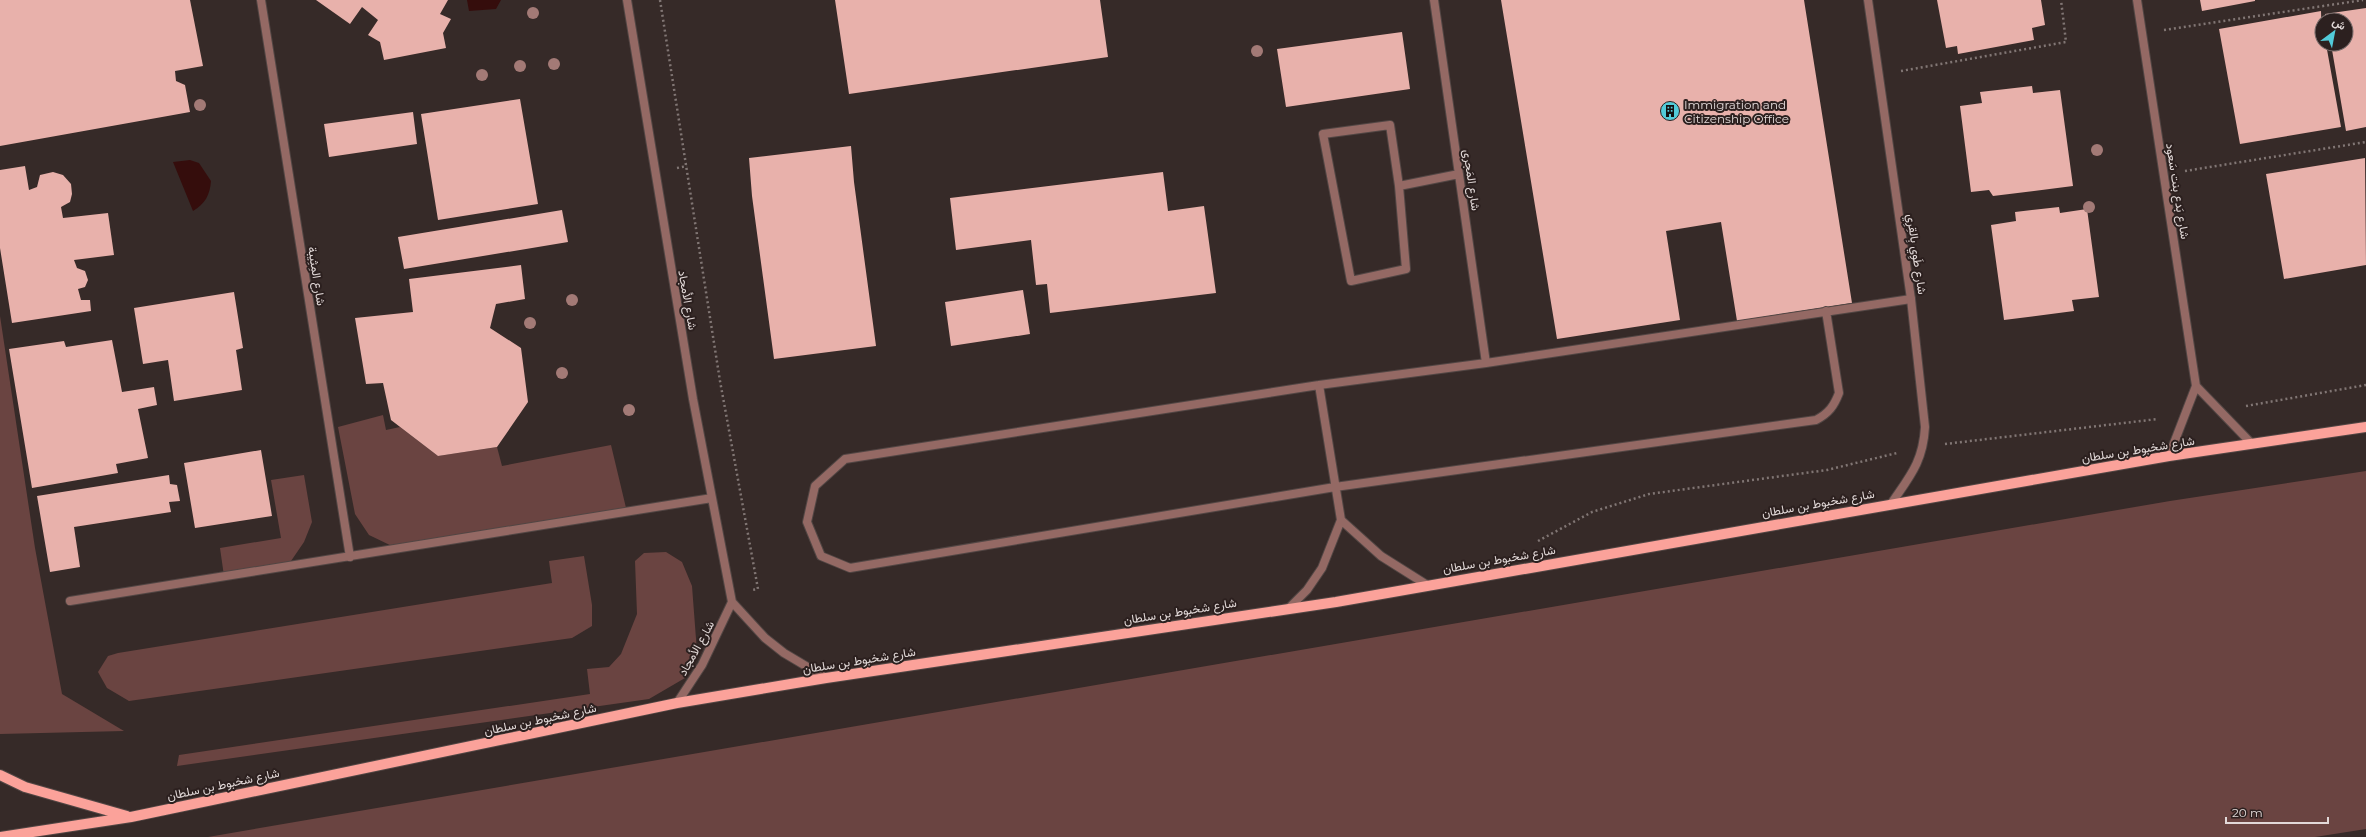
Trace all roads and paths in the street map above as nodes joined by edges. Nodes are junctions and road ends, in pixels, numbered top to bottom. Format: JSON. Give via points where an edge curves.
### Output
{"nodes":[{"id":1,"x":261,"y":0,"type":"edge"},
{"id":2,"x":627,"y":0,"type":"edge"},
{"id":3,"x":1434,"y":0,"type":"edge"},
{"id":4,"x":1868,"y":0,"type":"edge"},
{"id":5,"x":2060,"y":0,"type":"edge"},
{"id":6,"x":2136,"y":0,"type":"edge"},
{"id":7,"x":2363,"y":0,"type":"edge"},
{"id":8,"x":2142,"y":33,"type":"junction"},
{"id":9,"x":1879,"y":75,"type":"junction"},
{"id":10,"x":2366,"y":142,"type":"edge"},
{"id":11,"x":1458,"y":174,"type":"junction"},
{"id":12,"x":2163,"y":174,"type":"junction"},
{"id":13,"x":1399,"y":186,"type":"junction"},
{"id":14,"x":1911,"y":299,"type":"junction"},
{"id":15,"x":1826,"y":311,"type":"junction"},
{"id":16,"x":1486,"y":363,"type":"junction"},
{"id":17,"x":1319,"y":385,"type":"junction"},
{"id":18,"x":2366,"y":385,"type":"edge"},
{"id":19,"x":2196,"y":386,"type":"junction"},
{"id":20,"x":2218,"y":411,"type":"junction"},
{"id":21,"x":2186,"y":416,"type":"junction"},
{"id":22,"x":2366,"y":427,"type":"edge"},
{"id":23,"x":2251,"y":444,"type":"junction"},
{"id":24,"x":1924,"y":446,"type":"junction"},
{"id":25,"x":2169,"y":456,"type":"junction"},
{"id":26,"x":1335,"y":487,"type":"junction"},
{"id":27,"x":712,"y":498,"type":"junction"},
{"id":28,"x":1891,"y":504,"type":"junction"},
{"id":29,"x":1341,"y":520,"type":"junction"},
{"id":30,"x":1534,"y":543,"type":"dead end"},
{"id":31,"x":350,"y":557,"type":"junction"},
{"id":32,"x":1427,"y":585,"type":"junction"},
{"id":33,"x":70,"y":601,"type":"dead end"},
{"id":34,"x":732,"y":602,"type":"junction"},
{"id":35,"x":1290,"y":608,"type":"junction"},
{"id":36,"x":826,"y":678,"type":"junction"},
{"id":37,"x":677,"y":704,"type":"junction"},
{"id":38,"x":0,"y":775,"type":"edge"},
{"id":39,"x":131,"y":817,"type":"junction"},
{"id":40,"x":0,"y":837,"type":"edge"}],
"edges":[{"from":1,"to":31,"type":"street","name":"شارع المِثِيبة"},
{"from":2,"to":27,"type":"street","name":"شارع الأمجاد","via":[[690,383]]},
{"from":3,"to":11,"type":"street","name":"شارع المَجرى"},
{"from":4,"to":9,"type":"street","name":"شارع طَوِي بِالقِرِي"},
{"from":5,"to":9,"type":"path","via":[[2066,42]]},
{"from":6,"to":8,"type":"street","name":"شارع بَدع بنت سَعود"},
{"from":7,"to":8,"type":"path"},
{"from":8,"to":12,"type":"street","name":"شارع بَدع بنت سَعود"},
{"from":9,"to":14,"type":"street","name":"شارع طَوِي بِالقِرِي"},
{"from":10,"to":12,"type":"path"},
{"from":11,"to":13,"type":"street"},
{"from":11,"to":16,"type":"street","name":"شارع المَجرى"},
{"from":12,"to":19,"type":"street","name":"شارع بَدع بنت سَعود"},
{"from":13,"to":13,"type":"street","via":[[1390,125],[1323,134],[1350,281],[1406,269]]},
{"from":14,"to":15,"type":"street"},
{"from":14,"to":24,"type":"street","name":"شارع طَوِي بِالقِرِي","via":[[1925,427]]},
{"from":15,"to":16,"type":"street"},
{"from":15,"to":26,"type":"street","via":[[1839,393],[1827,414],[1816,420]]},
{"from":16,"to":17,"type":"street"},
{"from":17,"to":26,"type":"street"},
{"from":17,"to":26,"type":"street","via":[[845,459],[815,486],[807,522],[821,556],[850,568]]},
{"from":18,"to":20,"type":"path"},
{"from":19,"to":20,"type":"street"},
{"from":19,"to":21,"type":"street","name":"شارع بَدع بنت سَعود"},
{"from":20,"to":23,"type":"street"},
{"from":21,"to":24,"type":"path"},
{"from":21,"to":25,"type":"street","name":"شارع بَدع بنت سَعود"},
{"from":22,"to":23,"type":"main road","name":"شارع شخبوط بن سلطان"},
{"from":23,"to":25,"type":"main road","name":"شارع شخبوط بن سلطان"},
{"from":24,"to":28,"type":"street","name":"شارع طَوِي بِالقِرِي","via":[[1920,461]]},
{"from":24,"to":30,"type":"path","via":[[1827,470],[1649,494],[1592,512]]},
{"from":25,"to":28,"type":"main road","name":"شارع شخبوط بن سلطان"},
{"from":26,"to":29,"type":"street"},
{"from":27,"to":31,"type":"street"},
{"from":27,"to":34,"type":"street","name":"شارع الأمجاد"},
{"from":28,"to":32,"type":"main road","name":"شارع شخبوط بن سلطان"},
{"from":29,"to":32,"type":"street","via":[[1381,556]]},
{"from":29,"to":35,"type":"street","via":[[1322,568],[1307,590]]},
{"from":31,"to":33,"type":"street"},
{"from":32,"to":35,"type":"main road","name":"شارع شخبوط بن سلطان"},
{"from":34,"to":36,"type":"street","via":[[765,638],[784,653]]},
{"from":34,"to":37,"type":"street","name":"شارع الأمجاد","via":[[702,665]]},
{"from":35,"to":36,"type":"main road","name":"شارع شخبوط بن سلطان"},
{"from":36,"to":37,"type":"main road","name":"شارع شخبوط بن سلطان"},
{"from":37,"to":39,"type":"main road","name":"شارع شخبوط بن سلطان"},
{"from":38,"to":39,"type":"main road","via":[[31,789]]},
{"from":39,"to":40,"type":"main road","name":"شارع شخبوط بن سلطان"}]}
